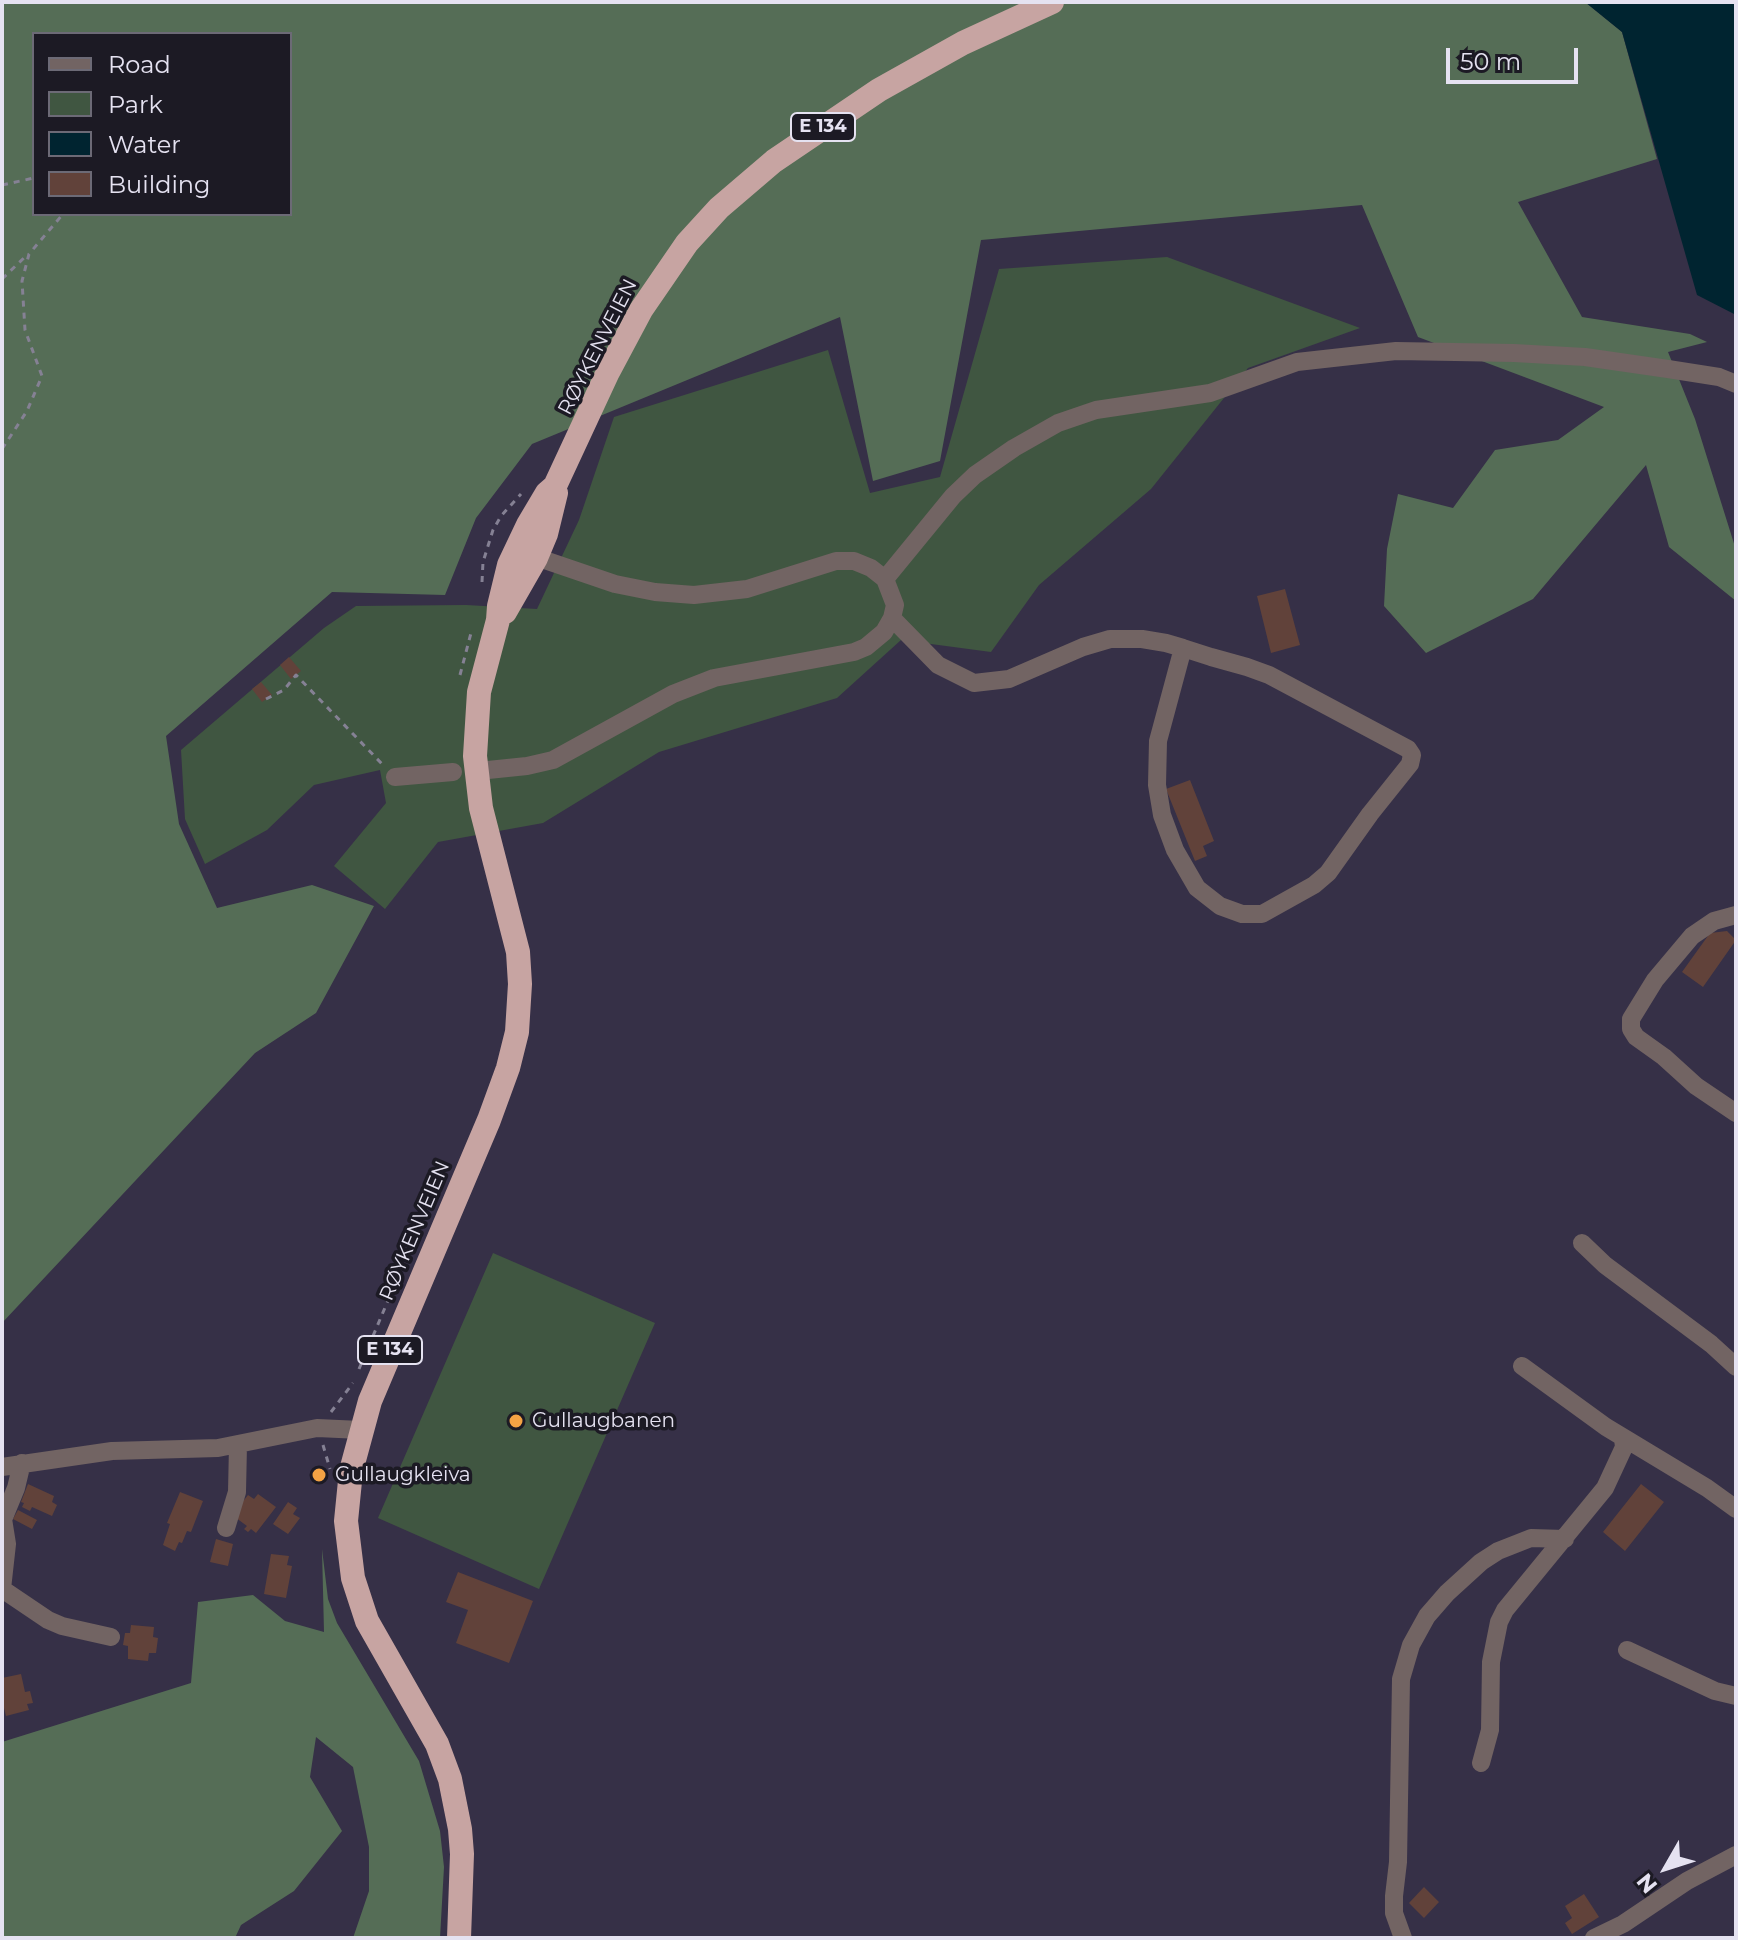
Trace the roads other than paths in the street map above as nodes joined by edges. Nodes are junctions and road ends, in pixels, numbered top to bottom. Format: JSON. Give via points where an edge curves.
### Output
{"nodes":[{"id":1,"x":1052,"y":2,"type":"edge"},
{"id":2,"x":1736,"y":384,"type":"edge"},
{"id":3,"x":526,"y":553,"type":"junction"},
{"id":4,"x":885,"y":579,"type":"junction"},
{"id":5,"x":892,"y":618,"type":"junction"},
{"id":6,"x":1183,"y":648,"type":"junction"},
{"id":7,"x":488,"y":770,"type":"dead end"},
{"id":8,"x":453,"y":772,"type":"dead end"},
{"id":9,"x":395,"y":777,"type":"road end"},
{"id":10,"x":1736,"y":915,"type":"edge"},
{"id":11,"x":1736,"y":1113,"type":"edge"},
{"id":12,"x":1582,"y":1243,"type":"dead end"},
{"id":13,"x":1522,"y":1366,"type":"dead end"},
{"id":14,"x":1736,"y":1367,"type":"edge"},
{"id":15,"x":361,"y":1430,"type":"junction"},
{"id":16,"x":1623,"y":1439,"type":"junction"},
{"id":17,"x":238,"y":1445,"type":"junction"},
{"id":18,"x":22,"y":1463,"type":"junction"},
{"id":19,"x":2,"y":1467,"type":"edge"},
{"id":20,"x":1736,"y":1509,"type":"edge"},
{"id":21,"x":3,"y":1520,"type":"edge"},
{"id":22,"x":226,"y":1528,"type":"dead end"},
{"id":23,"x":1565,"y":1539,"type":"junction"},
{"id":24,"x":2,"y":1589,"type":"edge"},
{"id":25,"x":111,"y":1637,"type":"dead end"},
{"id":26,"x":1627,"y":1650,"type":"dead end"},
{"id":27,"x":1736,"y":1696,"type":"edge"},
{"id":28,"x":1481,"y":1763,"type":"dead end"},
{"id":29,"x":1736,"y":1855,"type":"edge"},
{"id":30,"x":1625,"y":1931,"type":"edge"},
{"id":31,"x":459,"y":1938,"type":"edge"},
{"id":32,"x":1403,"y":1938,"type":"edge"},
{"id":33,"x":1594,"y":1938,"type":"edge"}],
"edges":[{"from":1,"to":3,"type":"highway","name":"RØYKENVEIEN","number":"E 134","via":[[879,90],[774,161],[719,208],[687,243],[646,303],[555,486],[552,510]]},
{"from":2,"to":4,"type":"street","via":[[1585,357],[1396,351],[1289,364],[1210,393],[1130,403],[1058,423],[996,460],[953,496]]},
{"from":3,"to":4,"type":"street","via":[[615,584],[681,594],[729,593],[848,560]]},
{"from":3,"to":15,"type":"highway","name":"RØYKENVEIEN","number":"E 134","via":[[487,621],[475,756],[481,808],[518,952],[517,1032],[493,1110]]},
{"from":4,"to":5,"type":"street","via":[[895,605]]},
{"from":5,"to":6,"type":"street","via":[[938,665],[974,683],[1009,679],[1110,639]]},
{"from":5,"to":7,"type":"street","via":[[878,638],[854,652],[714,678],[673,694],[553,760]]},
{"from":6,"to":6,"type":"street","via":[[1158,741],[1162,815],[1197,888],[1220,906],[1262,914],[1328,873],[1412,755],[1281,680]]},
{"from":8,"to":9,"type":"street"},
{"from":10,"to":11,"type":"street","via":[[1714,921],[1692,936],[1631,1019],[1636,1037]]},
{"from":12,"to":14,"type":"street"},
{"from":13,"to":16,"type":"street"},
{"from":15,"to":17,"type":"street","via":[[317,1428]]},
{"from":15,"to":31,"type":"highway","name":"RØYKENVEIEN","number":"E 134","via":[[346,1521],[353,1578],[376,1640],[437,1744],[450,1779],[462,1854]]},
{"from":16,"to":20,"type":"street"},
{"from":16,"to":23,"type":"street","via":[[1605,1488]]},
{"from":17,"to":18,"type":"street","via":[[112,1451]]},
{"from":17,"to":22,"type":"street","via":[[237,1492]]},
{"from":18,"to":19,"type":"street"},
{"from":18,"to":21,"type":"street"},
{"from":21,"to":24,"type":"street","via":[[7,1544]]},
{"from":23,"to":28,"type":"street","via":[[1499,1622],[1491,1662],[1490,1730]]},
{"from":23,"to":32,"type":"street","via":[[1531,1538],[1481,1562],[1427,1616],[1411,1645],[1401,1679],[1394,1896]]},
{"from":24,"to":25,"type":"street","via":[[48,1620]]},
{"from":26,"to":27,"type":"street"},
{"from":29,"to":30,"type":"street","via":[[1687,1881]]},
{"from":30,"to":33,"type":"street"}]}
